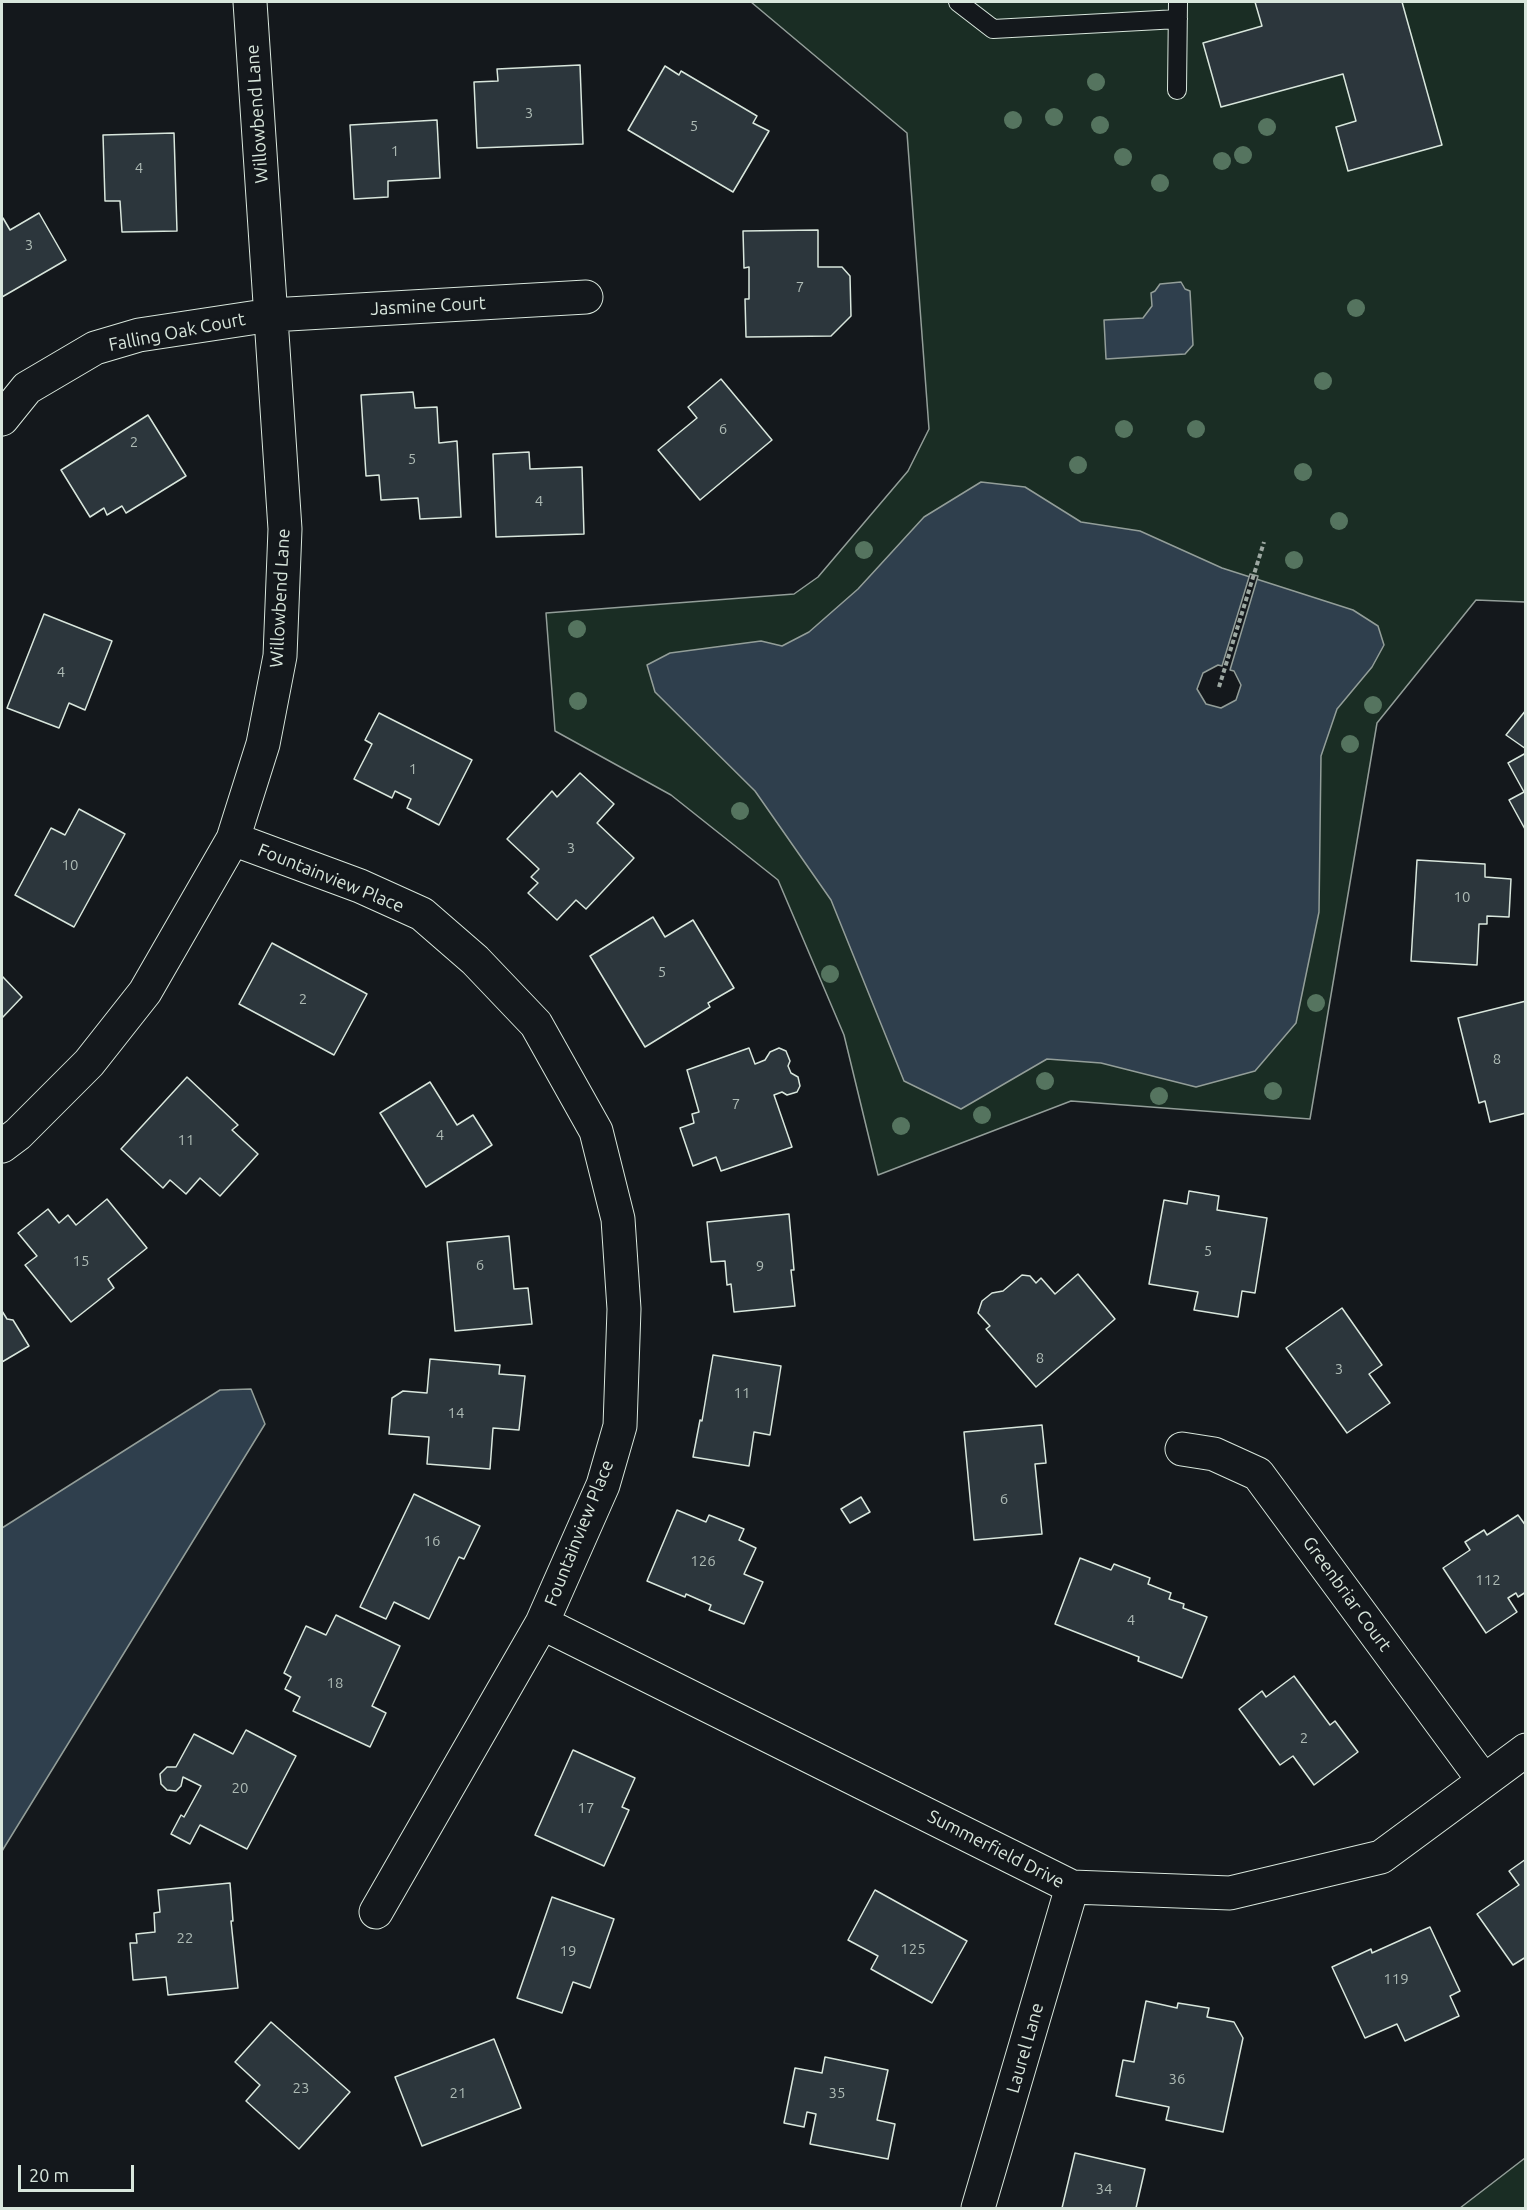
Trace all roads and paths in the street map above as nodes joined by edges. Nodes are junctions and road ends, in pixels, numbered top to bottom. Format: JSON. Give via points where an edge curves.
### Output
{"nodes":[{"id":1,"x":250,"y":2,"type":"edge"},
{"id":2,"x":957,"y":2,"type":"edge"},
{"id":3,"x":1178,"y":10,"type":"edge"},
{"id":4,"x":1177,"y":90,"type":"dead end"},
{"id":5,"x":586,"y":297,"type":"dead end"},
{"id":6,"x":271,"y":315,"type":"junction"},
{"id":7,"x":2,"y":419,"type":"edge"},
{"id":8,"x":1264,"y":542,"type":"dead end"},
{"id":9,"x":1219,"y":687,"type":"dead end"},
{"id":10,"x":233,"y":839,"type":"junction"},
{"id":11,"x":2,"y":1146,"type":"edge"},
{"id":12,"x":1182,"y":1449,"type":"dead end"},
{"id":13,"x":542,"y":1623,"type":"junction"},
{"id":14,"x":1526,"y":1750,"type":"edge"},
{"id":15,"x":1484,"y":1781,"type":"junction"},
{"id":16,"x":1072,"y":1887,"type":"junction"},
{"id":17,"x":376,"y":1912,"type":"dead end"},
{"id":18,"x":978,"y":2208,"type":"edge"}],
"edges":[{"from":1,"to":6,"type":"street","name":"Willowbend Lane"},
{"from":2,"to":3,"type":"lane","via":[[993,29]]},
{"from":3,"to":4,"type":"lane"},
{"from":5,"to":6,"type":"street","name":"Jasmine Court"},
{"from":6,"to":7,"type":"street","name":"Falling Oak Court","via":[[139,335],[95,348],[27,388]]},
{"from":6,"to":10,"type":"street","name":"Willowbend Lane","via":[[285,529],[280,656],[263,744]]},
{"from":8,"to":9,"type":"path"},
{"from":10,"to":11,"type":"street","name":"Willowbend Lane","via":[[145,992],[88,1063]]},
{"from":10,"to":13,"type":"street","name":"Fountainview Place","via":[[360,886],[422,914],[475,960],[536,1024],[596,1131],[618,1219],[624,1309],[620,1426],[603,1485]]},
{"from":12,"to":15,"type":"street","name":"Greenbriar Court","via":[[1214,1454],[1258,1474]]},
{"from":13,"to":16,"type":"street","name":"Summerfield Drive"},
{"from":13,"to":17,"type":"street","name":"Fountainview Place"},
{"from":14,"to":15,"type":"street","name":"Summerfield Drive"},
{"from":15,"to":16,"type":"street","name":"Summerfield Drive","via":[[1381,1857],[1230,1893]]},
{"from":16,"to":18,"type":"street","name":"Laurel Lane"}]}
